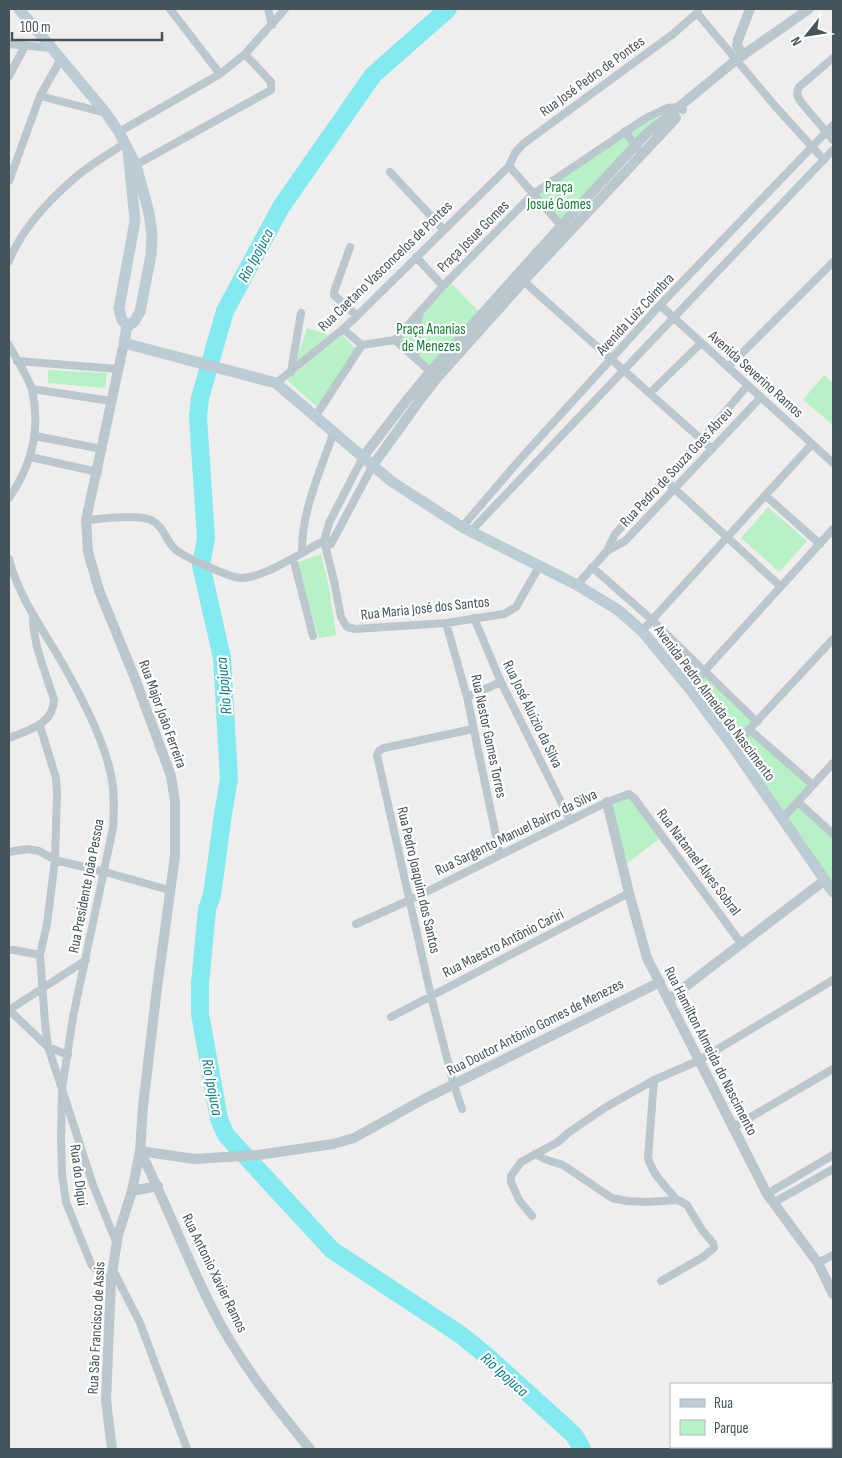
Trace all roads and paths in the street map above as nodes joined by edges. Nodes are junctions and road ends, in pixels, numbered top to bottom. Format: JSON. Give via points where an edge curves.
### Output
{"nodes":[{"id":1,"x":19,"y":9,"type":"edge"},
{"id":2,"x":171,"y":9,"type":"edge"},
{"id":3,"x":268,"y":9,"type":"edge"},
{"id":4,"x":285,"y":9,"type":"edge"},
{"id":5,"x":750,"y":9,"type":"edge"},
{"id":6,"x":809,"y":9,"type":"edge"},
{"id":7,"x":698,"y":11,"type":"edge"},
{"id":8,"x":272,"y":25,"type":"junction"},
{"id":9,"x":9,"y":44,"type":"edge"},
{"id":10,"x":25,"y":46,"type":"junction"},
{"id":11,"x":51,"y":48,"type":"junction"},
{"id":12,"x":245,"y":54,"type":"junction"},
{"id":13,"x":740,"y":58,"type":"junction"},
{"id":14,"x":833,"y":58,"type":"edge"},
{"id":15,"x":61,"y":59,"type":"junction"},
{"id":16,"x":220,"y":74,"type":"junction"},
{"id":17,"x":9,"y":76,"type":"edge"},
{"id":18,"x":40,"y":96,"type":"junction"},
{"id":19,"x":681,"y":108,"type":"junction"},
{"id":20,"x":106,"y":113,"type":"junction"},
{"id":21,"x":833,"y":125,"type":"edge"},
{"id":22,"x":625,"y":131,"type":"junction"},
{"id":23,"x":119,"y":132,"type":"junction"},
{"id":24,"x":827,"y":132,"type":"junction"},
{"id":25,"x":833,"y":140,"type":"edge"},
{"id":26,"x":812,"y":146,"type":"junction"},
{"id":27,"x":127,"y":147,"type":"junction"},
{"id":28,"x":638,"y":150,"type":"junction"},
{"id":29,"x":833,"y":150,"type":"edge"},
{"id":30,"x":824,"y":160,"type":"junction"},
{"id":31,"x":508,"y":166,"type":"junction"},
{"id":32,"x":133,"y":167,"type":"junction"},
{"id":33,"x":390,"y":172,"type":"dead end"},
{"id":34,"x":9,"y":181,"type":"edge"},
{"id":35,"x":533,"y":194,"type":"junction"},
{"id":36,"x":443,"y":229,"type":"junction"},
{"id":37,"x":564,"y":229,"type":"junction"},
{"id":38,"x":350,"y":247,"type":"dead end"},
{"id":39,"x":11,"y":249,"type":"edge"},
{"id":40,"x":416,"y":258,"type":"junction"},
{"id":41,"x":9,"y":262,"type":"edge"},
{"id":42,"x":831,"y":267,"type":"edge"},
{"id":43,"x":126,"y":270,"type":"junction"},
{"id":44,"x":148,"y":273,"type":"junction"},
{"id":45,"x":520,"y":278,"type":"junction"},
{"id":46,"x":443,"y":286,"type":"junction"},
{"id":47,"x":660,"y":305,"type":"junction"},
{"id":48,"x":420,"y":312,"type":"junction"},
{"id":49,"x":301,"y":313,"type":"dead end"},
{"id":50,"x":357,"y":316,"type":"junction"},
{"id":51,"x":674,"y":318,"type":"junction"},
{"id":52,"x":127,"y":326,"type":"junction"},
{"id":53,"x":343,"y":329,"type":"junction"},
{"id":54,"x":395,"y":340,"type":"junction"},
{"id":55,"x":124,"y":343,"type":"junction"},
{"id":56,"x":701,"y":343,"type":"junction"},
{"id":57,"x":9,"y":345,"type":"edge"},
{"id":58,"x":362,"y":345,"type":"junction"},
{"id":59,"x":416,"y":359,"type":"junction"},
{"id":60,"x":611,"y":360,"type":"junction"},
{"id":61,"x":17,"y":361,"type":"junction"},
{"id":62,"x":728,"y":367,"type":"junction"},
{"id":63,"x":118,"y":370,"type":"junction"},
{"id":64,"x":624,"y":370,"type":"junction"},
{"id":65,"x":291,"y":372,"type":"junction"},
{"id":66,"x":434,"y":375,"type":"junction"},
{"id":67,"x":276,"y":383,"type":"junction"},
{"id":68,"x":748,"y":385,"type":"junction"},
{"id":69,"x":32,"y":389,"type":"junction"},
{"id":70,"x":650,"y":392,"type":"junction"},
{"id":71,"x":761,"y":397,"type":"junction"},
{"id":72,"x":111,"y":401,"type":"junction"},
{"id":73,"x":411,"y":403,"type":"junction"},
{"id":74,"x":315,"y":417,"type":"junction"},
{"id":75,"x":334,"y":431,"type":"junction"},
{"id":76,"x":35,"y":436,"type":"junction"},
{"id":77,"x":702,"y":439,"type":"junction"},
{"id":78,"x":812,"y":444,"type":"junction"},
{"id":79,"x":711,"y":448,"type":"junction"},
{"id":80,"x":102,"y":449,"type":"junction"},
{"id":81,"x":30,"y":457,"type":"junction"},
{"id":82,"x":363,"y":457,"type":"junction"},
{"id":83,"x":522,"y":457,"type":"junction"},
{"id":84,"x":833,"y":463,"type":"edge"},
{"id":85,"x":372,"y":465,"type":"junction"},
{"id":86,"x":533,"y":466,"type":"junction"},
{"id":87,"x":98,"y":472,"type":"junction"},
{"id":88,"x":664,"y":479,"type":"junction"},
{"id":89,"x":674,"y":488,"type":"junction"},
{"id":90,"x":766,"y":496,"type":"junction"},
{"id":91,"x":9,"y":498,"type":"edge"},
{"id":92,"x":86,"y":520,"type":"junction"},
{"id":93,"x":467,"y":529,"type":"junction"},
{"id":94,"x":833,"y":529,"type":"edge"},
{"id":95,"x":727,"y":538,"type":"junction"},
{"id":96,"x":328,"y":541,"type":"junction"},
{"id":97,"x":820,"y":544,"type":"junction"},
{"id":98,"x":608,"y":551,"type":"junction"},
{"id":99,"x":302,"y":553,"type":"junction"},
{"id":100,"x":293,"y":558,"type":"junction"},
{"id":101,"x":9,"y":560,"type":"edge"},
{"id":102,"x":540,"y":565,"type":"junction"},
{"id":103,"x":592,"y":568,"type":"junction"},
{"id":104,"x":577,"y":585,"type":"junction"},
{"id":105,"x":780,"y":586,"type":"junction"},
{"id":106,"x":33,"y":615,"type":"junction"},
{"id":107,"x":474,"y":618,"type":"junction"},
{"id":108,"x":652,"y":620,"type":"junction"},
{"id":109,"x":446,"y":623,"type":"junction"},
{"id":110,"x":642,"y":631,"type":"junction"},
{"id":111,"x":312,"y":636,"type":"dead end"},
{"id":112,"x":833,"y":639,"type":"edge"},
{"id":113,"x":704,"y":672,"type":"junction"},
{"id":114,"x":501,"y":682,"type":"junction"},
{"id":115,"x":689,"y":688,"type":"junction"},
{"id":116,"x":467,"y":697,"type":"junction"},
{"id":117,"x":757,"y":722,"type":"junction"},
{"id":118,"x":40,"y":726,"type":"junction"},
{"id":119,"x":473,"y":729,"type":"junction"},
{"id":120,"x":750,"y":730,"type":"junction"},
{"id":121,"x":9,"y":736,"type":"edge"},
{"id":122,"x":733,"y":747,"type":"junction"},
{"id":123,"x":833,"y":763,"type":"edge"},
{"id":124,"x":813,"y":785,"type":"junction"},
{"id":125,"x":634,"y":798,"type":"joint"},
{"id":126,"x":606,"y":802,"type":"junction"},
{"id":127,"x":798,"y":802,"type":"junction"},
{"id":128,"x":783,"y":818,"type":"junction"},
{"id":129,"x":570,"y":820,"type":"junction"},
{"id":130,"x":833,"y":834,"type":"edge"},
{"id":131,"x":9,"y":852,"type":"edge"},
{"id":132,"x":500,"y":855,"type":"junction"},
{"id":133,"x":54,"y":860,"type":"junction"},
{"id":134,"x":105,"y":872,"type":"junction"},
{"id":135,"x":831,"y":888,"type":"edge"},
{"id":136,"x":169,"y":890,"type":"junction"},
{"id":137,"x":629,"y":893,"type":"junction"},
{"id":138,"x":410,"y":900,"type":"junction"},
{"id":139,"x":356,"y":924,"type":"dead end"},
{"id":140,"x":741,"y":943,"type":"junction"},
{"id":141,"x":9,"y":950,"type":"edge"},
{"id":142,"x":40,"y":955,"type":"junction"},
{"id":143,"x":86,"y":960,"type":"junction"},
{"id":144,"x":833,"y":980,"type":"edge"},
{"id":145,"x":660,"y":982,"type":"junction"},
{"id":146,"x":43,"y":988,"type":"junction"},
{"id":147,"x":431,"y":996,"type":"junction"},
{"id":148,"x":669,"y":999,"type":"junction"},
{"id":149,"x":9,"y":1010,"type":"edge"},
{"id":150,"x":391,"y":1017,"type":"dead end"},
{"id":151,"x":48,"y":1047,"type":"junction"},
{"id":152,"x":68,"y":1055,"type":"junction"},
{"id":153,"x":698,"y":1060,"type":"junction"},
{"id":154,"x":833,"y":1070,"type":"edge"},
{"id":155,"x":654,"y":1080,"type":"junction"},
{"id":156,"x":454,"y":1085,"type":"junction"},
{"id":157,"x":62,"y":1089,"type":"junction"},
{"id":158,"x":462,"y":1109,"type":"dead end"},
{"id":159,"x":732,"y":1128,"type":"junction"},
{"id":160,"x":140,"y":1151,"type":"junction"},
{"id":161,"x":535,"y":1154,"type":"junction"},
{"id":162,"x":833,"y":1155,"type":"edge"},
{"id":163,"x":833,"y":1168,"type":"edge"},
{"id":164,"x":158,"y":1186,"type":"junction"},
{"id":165,"x":132,"y":1190,"type":"junction"},
{"id":166,"x":767,"y":1194,"type":"junction"},
{"id":167,"x":677,"y":1200,"type":"junction"},
{"id":168,"x":772,"y":1203,"type":"junction"},
{"id":169,"x":532,"y":1216,"type":"dead end"},
{"id":170,"x":117,"y":1244,"type":"junction"},
{"id":171,"x":833,"y":1255,"type":"edge"},
{"id":172,"x":818,"y":1263,"type":"junction"},
{"id":173,"x":113,"y":1270,"type":"junction"},
{"id":174,"x":111,"y":1281,"type":"junction"},
{"id":175,"x":661,"y":1281,"type":"dead end"},
{"id":176,"x":833,"y":1294,"type":"edge"},
{"id":177,"x":112,"y":1449,"type":"edge"},
{"id":178,"x":187,"y":1449,"type":"edge"},
{"id":179,"x":310,"y":1449,"type":"edge"}],
"edges":[{"from":1,"to":11,"type":"main road"},
{"from":2,"to":16,"type":"street"},
{"from":3,"to":8,"type":"street"},
{"from":4,"to":8,"type":"street"},
{"from":5,"to":13,"type":"street","via":[[738,40]]},
{"from":6,"to":13,"type":"street"},
{"from":7,"to":13,"type":"street"},
{"from":7,"to":31,"type":"street","name":"Rua José Pedro de Pontes","via":[[673,34],[523,144]]},
{"from":8,"to":12,"type":"street"},
{"from":9,"to":10,"type":"street"},
{"from":10,"to":11,"type":"street"},
{"from":10,"to":17,"type":"street"},
{"from":11,"to":15,"type":"main road"},
{"from":12,"to":16,"type":"street"},
{"from":12,"to":32,"type":"street","via":[[266,74],[271,90]]},
{"from":13,"to":19,"type":"street"},
{"from":13,"to":26,"type":"street"},
{"from":14,"to":24,"type":"street","via":[[797,91],[801,102]]},
{"from":15,"to":18,"type":"street"},
{"from":15,"to":20,"type":"main road"},
{"from":16,"to":23,"type":"street"},
{"from":18,"to":20,"type":"street"},
{"from":18,"to":34,"type":"street"},
{"from":19,"to":22,"type":"street","name":"Praça Josue Gomes","via":[[673,106],[658,111]]},
{"from":19,"to":28,"type":"street"},
{"from":20,"to":23,"type":"main road"},
{"from":21,"to":24,"type":"street","name":"Avenida Luiz Coimbra"},
{"from":22,"to":28,"type":"street"},
{"from":22,"to":35,"type":"street","name":"Praça Josue Gomes"},
{"from":23,"to":27,"type":"main road"},
{"from":24,"to":25,"type":"street"},
{"from":24,"to":26,"type":"street","name":"Avenida Luiz Coimbra"},
{"from":26,"to":30,"type":"street"},
{"from":26,"to":47,"type":"street","name":"Avenida Luiz Coimbra"},
{"from":27,"to":32,"type":"main road","name":"Rua Major João Ferreira"},
{"from":27,"to":39,"type":"street","via":[[77,176],[47,205]]},
{"from":28,"to":37,"type":"street"},
{"from":29,"to":30,"type":"street","name":"Avenida Luiz Coimbra"},
{"from":30,"to":51,"type":"street","name":"Avenida Luiz Coimbra"},
{"from":31,"to":35,"type":"street"},
{"from":31,"to":36,"type":"street","name":"Rua Caetano Vasconcelos de Pontes"},
{"from":32,"to":43,"type":"main road","name":"Rua Major João Ferreira","via":[[135,221]]},
{"from":32,"to":44,"type":"main road","name":"Rua Major João Ferreira","via":[[149,213],[152,235]]},
{"from":33,"to":36,"type":"street"},
{"from":35,"to":37,"type":"street"},
{"from":35,"to":46,"type":"street","name":"Praça Josue Gomes"},
{"from":36,"to":40,"type":"street","name":"Rua Caetano Vasconcelos de Pontes"},
{"from":37,"to":45,"type":"street"},
{"from":38,"to":50,"type":"street","via":[[334,295]]},
{"from":39,"to":41,"type":"street"},
{"from":40,"to":46,"type":"street"},
{"from":40,"to":50,"type":"street","name":"Rua Caetano Vasconcelos de Pontes"},
{"from":42,"to":62,"type":"street"},
{"from":43,"to":44,"type":"main road"},
{"from":43,"to":52,"type":"main road","name":"Rua Major João Ferreira","via":[[119,308]]},
{"from":44,"to":52,"type":"main road","name":"Rua Major João Ferreira","via":[[139,316]]},
{"from":45,"to":60,"type":"street"},
{"from":45,"to":66,"type":"street"},
{"from":46,"to":48,"type":"street","name":"Praça Josue Gomes"},
{"from":47,"to":51,"type":"street","name":"Avenida Severino Ramos"},
{"from":47,"to":60,"type":"street","name":"Avenida Luiz Coimbra"},
{"from":48,"to":54,"type":"street","name":"Praça Josue Gomes"},
{"from":48,"to":59,"type":"street"},
{"from":49,"to":65,"type":"street"},
{"from":50,"to":53,"type":"street","name":"Rua Caetano Vasconcelos de Pontes"},
{"from":51,"to":56,"type":"street","name":"Avenida Severino Ramos"},
{"from":51,"to":64,"type":"street","name":"Avenida Luiz Coimbra"},
{"from":52,"to":55,"type":"main road","name":"Rua Major João Ferreira"},
{"from":53,"to":58,"type":"street"},
{"from":53,"to":65,"type":"street","name":"Rua Caetano Vasconcelos de Pontes"},
{"from":54,"to":58,"type":"street"},
{"from":54,"to":59,"type":"street"},
{"from":55,"to":63,"type":"street","name":"Rua Major João Ferreira"},
{"from":55,"to":67,"type":"main road"},
{"from":56,"to":62,"type":"street","name":"Avenida Severino Ramos"},
{"from":56,"to":70,"type":"street"},
{"from":57,"to":61,"type":"street"},
{"from":58,"to":74,"type":"street"},
{"from":59,"to":66,"type":"street"},
{"from":60,"to":64,"type":"street"},
{"from":60,"to":83,"type":"street","name":"Avenida Luiz Coimbra"},
{"from":61,"to":63,"type":"street"},
{"from":61,"to":69,"type":"street"},
{"from":62,"to":68,"type":"street","name":"Avenida Severino Ramos"},
{"from":63,"to":72,"type":"street","name":"Rua Major João Ferreira"},
{"from":64,"to":70,"type":"street"},
{"from":64,"to":86,"type":"street","name":"Avenida Luiz Coimbra"},
{"from":65,"to":67,"type":"street","name":"Rua Caetano Vasconcelos de Pontes"},
{"from":66,"to":73,"type":"street"},
{"from":67,"to":74,"type":"main road","name":"Avenida Pedro Almeida do Nascimento"},
{"from":68,"to":71,"type":"street","name":"Avenida Severino Ramos"},
{"from":68,"to":77,"type":"street","name":"Rua Pedro de Souza Goes Abreu"},
{"from":69,"to":72,"type":"street"},
{"from":69,"to":76,"type":"street"},
{"from":70,"to":77,"type":"street"},
{"from":71,"to":78,"type":"street","name":"Avenida Severino Ramos"},
{"from":71,"to":79,"type":"street","name":"Rua Pedro de Souza Goes Abreu"},
{"from":72,"to":80,"type":"street","name":"Rua Major João Ferreira"},
{"from":73,"to":82,"type":"street"},
{"from":73,"to":85,"type":"street"},
{"from":74,"to":75,"type":"main road","name":"Avenida Pedro Almeida do Nascimento"},
{"from":75,"to":82,"type":"main road","name":"Avenida Pedro Almeida do Nascimento"},
{"from":75,"to":99,"type":"street","via":[[309,505]]},
{"from":76,"to":80,"type":"street"},
{"from":76,"to":81,"type":"street"},
{"from":77,"to":79,"type":"street"},
{"from":77,"to":88,"type":"street","name":"Rua Pedro de Souza Goes Abreu"},
{"from":78,"to":84,"type":"street","name":"Avenida Severino Ramos"},
{"from":78,"to":90,"type":"street"},
{"from":79,"to":89,"type":"street","name":"Rua Pedro de Souza Goes Abreu"},
{"from":80,"to":87,"type":"street","name":"Rua Major João Ferreira"},
{"from":81,"to":87,"type":"street"},
{"from":81,"to":91,"type":"street"},
{"from":82,"to":85,"type":"main road","name":"Avenida Pedro Almeida do Nascimento"},
{"from":82,"to":96,"type":"street","via":[[329,523]]},
{"from":83,"to":86,"type":"street"},
{"from":83,"to":93,"type":"street","name":"Avenida Luiz Coimbra"},
{"from":85,"to":93,"type":"main road","name":"Avenida Pedro Almeida do Nascimento","via":[[410,495]]},
{"from":85,"to":96,"type":"street"},
{"from":86,"to":93,"type":"street","name":"Avenida Luiz Coimbra"},
{"from":87,"to":92,"type":"street","name":"Rua Major João Ferreira"},
{"from":88,"to":89,"type":"street"},
{"from":88,"to":98,"type":"street","name":"Rua Pedro de Souza Goes Abreu","via":[[615,534]]},
{"from":89,"to":95,"type":"street"},
{"from":89,"to":98,"type":"street","name":"Rua Pedro de Souza Goes Abreu","via":[[625,541]]},
{"from":90,"to":95,"type":"street"},
{"from":90,"to":97,"type":"street"},
{"from":92,"to":100,"type":"street","via":[[150,520],[164,531],[178,553],[227,576],[255,576]]},
{"from":92,"to":136,"type":"street","name":"Rua Major João Ferreira","via":[[88,552],[99,590],[171,776],[175,856]]},
{"from":93,"to":102,"type":"main road","name":"Avenida Pedro Almeida do Nascimento"},
{"from":94,"to":97,"type":"street"},
{"from":95,"to":105,"type":"street"},
{"from":95,"to":108,"type":"street"},
{"from":96,"to":99,"type":"street"},
{"from":96,"to":109,"type":"street","name":"Rua Maria José dos Santos","via":[[341,617],[347,627]]},
{"from":97,"to":105,"type":"street"},
{"from":98,"to":103,"type":"street","name":"Rua Pedro de Souza Goes Abreu"},
{"from":99,"to":100,"type":"street"},
{"from":100,"to":111,"type":"street"},
{"from":101,"to":106,"type":"street","name":"Rua Presidente João Pessoa","via":[[13,577]]},
{"from":102,"to":104,"type":"main road","name":"Avenida Pedro Almeida do Nascimento"},
{"from":102,"to":107,"type":"street","name":"Rua Maria José dos Santos","via":[[516,607],[504,614]]},
{"from":103,"to":104,"type":"street","name":"Rua Pedro de Souza Goes Abreu"},
{"from":103,"to":108,"type":"street"},
{"from":104,"to":110,"type":"main road","name":"Avenida Pedro Almeida do Nascimento","via":[[618,610]]},
{"from":105,"to":113,"type":"street"},
{"from":106,"to":118,"type":"street","via":[[36,646],[54,700],[51,714]]},
{"from":106,"to":134,"type":"street","name":"Rua Presidente João Pessoa","via":[[77,690],[108,761],[114,811]]},
{"from":107,"to":109,"type":"street","name":"Rua Maria José dos Santos"},
{"from":107,"to":114,"type":"street","name":"Rua José Aluízio da Silva"},
{"from":108,"to":110,"type":"street"},
{"from":108,"to":113,"type":"street"},
{"from":109,"to":116,"type":"street","name":"Rua Nestor Gomes Torres"},
{"from":110,"to":115,"type":"main road","name":"Avenida Pedro Almeida do Nascimento"},
{"from":112,"to":117,"type":"street"},
{"from":113,"to":115,"type":"street"},
{"from":113,"to":117,"type":"street"},
{"from":114,"to":116,"type":"street"},
{"from":114,"to":129,"type":"street","name":"Rua José Aluízio da Silva"},
{"from":115,"to":122,"type":"main road","name":"Avenida Pedro Almeida do Nascimento"},
{"from":116,"to":119,"type":"street","name":"Rua Nestor Gomes Torres"},
{"from":117,"to":120,"type":"street"},
{"from":118,"to":121,"type":"street"},
{"from":118,"to":133,"type":"street","name":"Rua Presidente João Pessoa","via":[[56,778]]},
{"from":119,"to":132,"type":"street","name":"Rua Nestor Gomes Torres"},
{"from":119,"to":138,"type":"street","name":"Rua Pedro Joaquim dos Santos","via":[[384,748],[377,755]]},
{"from":120,"to":122,"type":"street"},
{"from":120,"to":124,"type":"street"},
{"from":122,"to":128,"type":"main road","name":"Avenida Pedro Almeida do Nascimento"},
{"from":123,"to":124,"type":"street"},
{"from":124,"to":127,"type":"street"},
{"from":125,"to":126,"type":"street","name":"Rua Sargento Manuel Bairro da Silva","via":[[629,794]]},
{"from":125,"to":140,"type":"street","name":"Rua Natanael Alves Sobral"},
{"from":126,"to":129,"type":"street","name":"Rua Sargento Manuel Bairro da Silva"},
{"from":126,"to":137,"type":"street","name":"Rua Hamilton Almeida do Nascimento"},
{"from":127,"to":128,"type":"street"},
{"from":127,"to":130,"type":"street"},
{"from":128,"to":135,"type":"main road","name":"Avenida Pedro Almeida do Nascimento"},
{"from":129,"to":132,"type":"street","name":"Rua Sargento Manuel Bairro da Silva"},
{"from":131,"to":133,"type":"street","via":[[39,851]]},
{"from":132,"to":138,"type":"street","name":"Rua Sargento Manuel Bairro da Silva"},
{"from":133,"to":134,"type":"street"},
{"from":133,"to":142,"type":"street","name":"Rua Presidente João Pessoa"},
{"from":134,"to":136,"type":"street"},
{"from":134,"to":143,"type":"street","name":"Rua Presidente João Pessoa"},
{"from":135,"to":140,"type":"street"},
{"from":136,"to":160,"type":"street","name":"Rua Major João Ferreira"},
{"from":137,"to":145,"type":"street","name":"Rua Hamilton Almeida do Nascimento","via":[[648,958]]},
{"from":137,"to":147,"type":"street","name":"Rua Maestro Antônio Cariri"},
{"from":138,"to":139,"type":"street","name":"Rua Sargento Manuel Bairro da Silva"},
{"from":138,"to":147,"type":"street","name":"Rua Pedro Joaquim dos Santos"},
{"from":140,"to":148,"type":"street"},
{"from":141,"to":142,"type":"street"},
{"from":142,"to":146,"type":"street","name":"Rua Presidente João Pessoa"},
{"from":143,"to":146,"type":"street"},
{"from":143,"to":152,"type":"street","name":"Rua Presidente João Pessoa"},
{"from":144,"to":153,"type":"street"},
{"from":145,"to":148,"type":"street","name":"Rua Hamilton Almeida do Nascimento"},
{"from":145,"to":156,"type":"street","name":"Rua Doutor Antônio Gomes de Menezes"},
{"from":146,"to":149,"type":"street"},
{"from":146,"to":151,"type":"street","name":"Rua Presidente João Pessoa"},
{"from":147,"to":150,"type":"street","name":"Rua Maestro Antônio Cariri"},
{"from":147,"to":156,"type":"street","name":"Rua Pedro Joaquim dos Santos"},
{"from":148,"to":153,"type":"street","name":"Rua Hamilton Almeida do Nascimento"},
{"from":149,"to":151,"type":"street"},
{"from":151,"to":152,"type":"street"},
{"from":151,"to":157,"type":"street","name":"Rua Presidente João Pessoa"},
{"from":152,"to":157,"type":"street","name":"Rua Presidente João Pessoa"},
{"from":153,"to":155,"type":"street"},
{"from":153,"to":159,"type":"street","name":"Rua Hamilton Almeida do Nascimento"},
{"from":154,"to":159,"type":"street"},
{"from":155,"to":161,"type":"street"},
{"from":155,"to":167,"type":"street","via":[[648,1158],[656,1175]]},
{"from":156,"to":158,"type":"street","name":"Rua Pedro Joaquim dos Santos"},
{"from":156,"to":160,"type":"street","name":"Rua Doutor Antônio Gomes de Menezes","via":[[354,1138],[333,1144],[258,1155],[194,1159]]},
{"from":157,"to":170,"type":"street","name":"Rua Presidente João Pessoa"},
{"from":157,"to":174,"type":"street","name":"Rua do Diqui","via":[[62,1174],[66,1202],[91,1264]]},
{"from":159,"to":166,"type":"street","name":"Rua Hamilton Almeida do Nascimento"},
{"from":160,"to":164,"type":"street","name":"Rua Antonio Xavier Ramos"},
{"from":160,"to":165,"type":"street","name":"Rua São Francisco de Assis"},
{"from":161,"to":167,"type":"street","via":[[563,1165],[612,1198],[647,1202]]},
{"from":161,"to":169,"type":"street","via":[[521,1162],[510,1182]]},
{"from":162,"to":166,"type":"street"},
{"from":163,"to":168,"type":"street"},
{"from":164,"to":165,"type":"street"},
{"from":164,"to":179,"type":"street","name":"Rua Antonio Xavier Ramos","via":[[211,1306],[235,1349]]},
{"from":165,"to":170,"type":"street","name":"Rua São Francisco de Assis"},
{"from":166,"to":168,"type":"street","name":"Rua Hamilton Almeida do Nascimento"},
{"from":167,"to":175,"type":"street","via":[[687,1205],[714,1248],[704,1258]]},
{"from":168,"to":172,"type":"street","name":"Rua Hamilton Almeida do Nascimento"},
{"from":170,"to":173,"type":"street","name":"Rua São Francisco de Assis"},
{"from":171,"to":172,"type":"street"},
{"from":172,"to":176,"type":"street","name":"Rua Hamilton Almeida do Nascimento"},
{"from":173,"to":174,"type":"street","name":"Rua São Francisco de Assis"},
{"from":173,"to":178,"type":"street","via":[[140,1322]]},
{"from":174,"to":177,"type":"street","name":"Rua São Francisco de Assis","via":[[106,1400]]}]}
